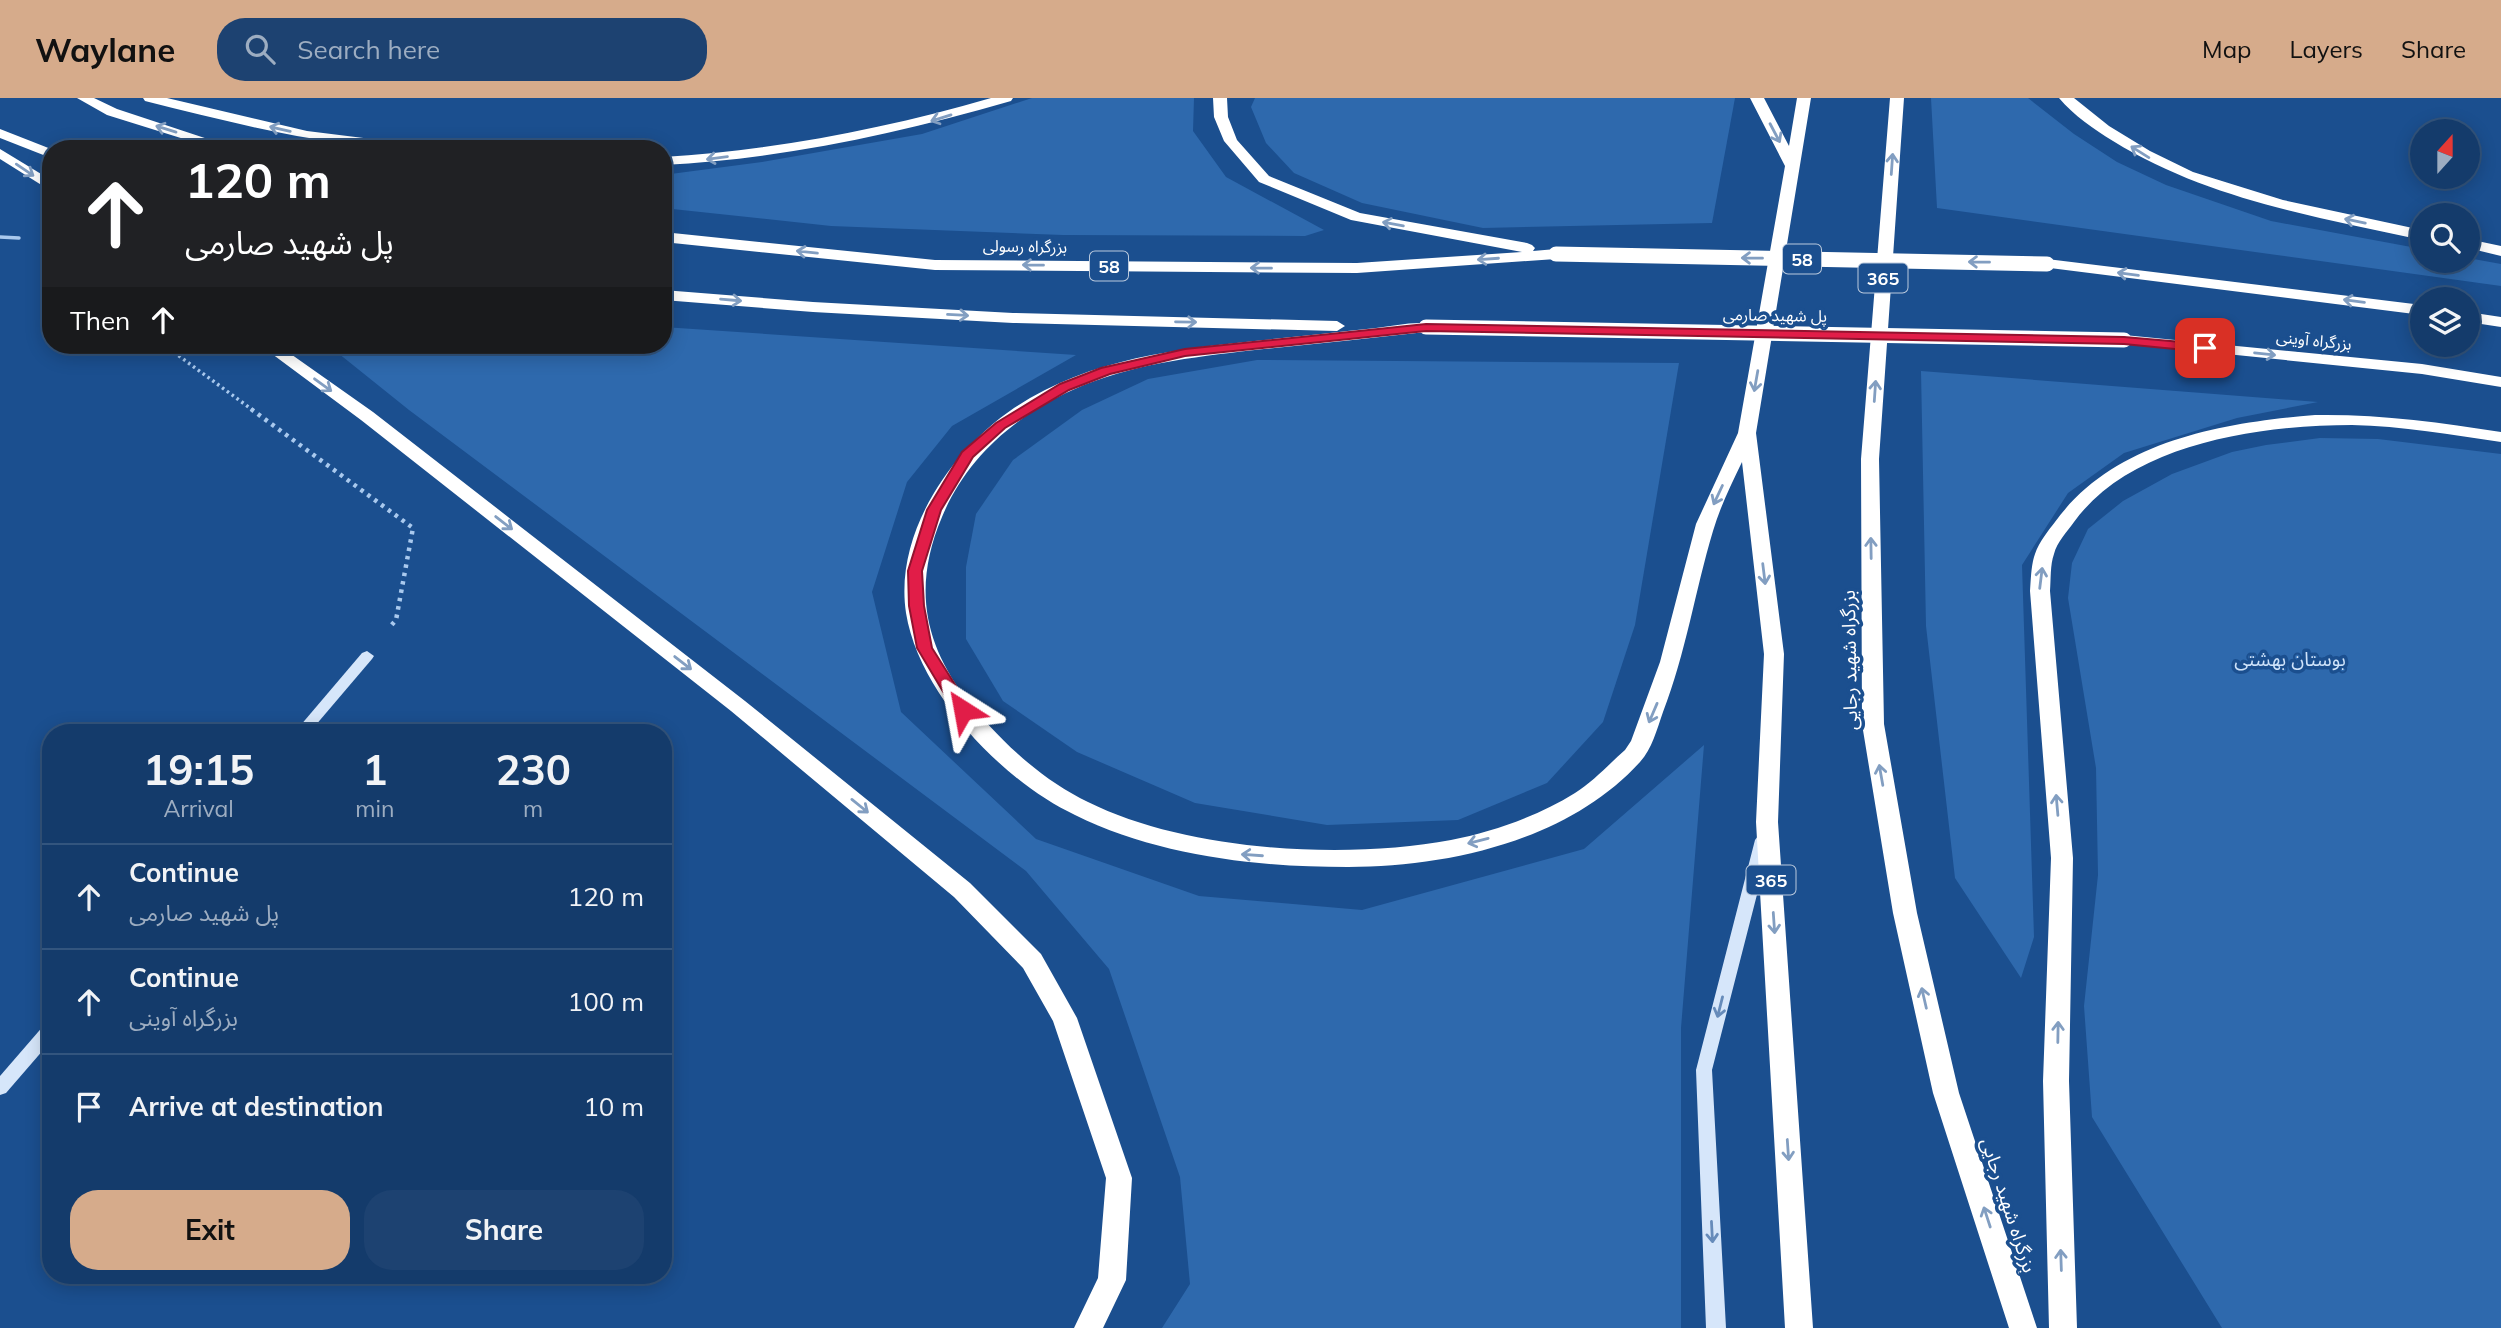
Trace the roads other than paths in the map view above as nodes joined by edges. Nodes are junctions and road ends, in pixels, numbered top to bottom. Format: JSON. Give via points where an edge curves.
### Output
{"nodes":[{"id":1,"x":84,"y":98,"type":"edge"},
{"id":2,"x":150,"y":98,"type":"edge"},
{"id":3,"x":1006,"y":98,"type":"edge"},
{"id":4,"x":1220,"y":98,"type":"edge"},
{"id":5,"x":1757,"y":98,"type":"edge"},
{"id":6,"x":1804,"y":98,"type":"edge"},
{"id":7,"x":1897,"y":98,"type":"edge"},
{"id":8,"x":2066,"y":98,"type":"edge"},
{"id":9,"x":0,"y":133,"type":"edge"},
{"id":10,"x":202,"y":140,"type":"edge"},
{"id":11,"x":347,"y":140,"type":"edge"},
{"id":12,"x":42,"y":150,"type":"edge"},
{"id":13,"x":0,"y":153,"type":"edge"},
{"id":14,"x":672,"y":161,"type":"edge"},
{"id":15,"x":1794,"y":169,"type":"junction"},
{"id":16,"x":42,"y":181,"type":"edge"},
{"id":17,"x":2410,"y":232,"type":"edge"},
{"id":18,"x":0,"y":237,"type":"edge"},
{"id":19,"x":19,"y":238,"type":"dead end"},
{"id":20,"x":672,"y":238,"type":"edge"},
{"id":21,"x":2480,"y":247,"type":"edge"},
{"id":22,"x":2501,"y":251,"type":"edge"},
{"id":23,"x":1556,"y":254,"type":"junction"},
{"id":24,"x":672,"y":296,"type":"edge"},
{"id":25,"x":2410,"y":309,"type":"edge"},
{"id":26,"x":2480,"y":319,"type":"edge"},
{"id":27,"x":2501,"y":322,"type":"edge"},
{"id":28,"x":1426,"y":327,"type":"junction"},
{"id":29,"x":2124,"y":340,"type":"joint"},
{"id":30,"x":281,"y":354,"type":"edge"},
{"id":31,"x":2501,"y":382,"type":"edge"},
{"id":32,"x":1747,"y":433,"type":"junction"},
{"id":33,"x":2501,"y":437,"type":"edge"},
{"id":34,"x":367,"y":656,"type":"road end"},
{"id":35,"x":309,"y":724,"type":"edge"},
{"id":36,"x":1768,"y":822,"type":"junction"},
{"id":37,"x":42,"y":1039,"type":"edge"},
{"id":38,"x":0,"y":1088,"type":"edge"},
{"id":39,"x":1088,"y":1328,"type":"edge"},
{"id":40,"x":1716,"y":1328,"type":"edge"},
{"id":41,"x":1799,"y":1328,"type":"edge"},
{"id":42,"x":2023,"y":1328,"type":"edge"},
{"id":43,"x":2063,"y":1328,"type":"edge"}],
"edges":[{"from":10,"to":1,"type":"highway","one_way":true,"via":[[112,112]]},
{"from":11,"to":2,"type":"highway","one_way":true,"via":[[307,135]]},
{"from":3,"to":14,"type":"highway","one_way":true,"via":[[830,144]]},
{"from":23,"to":4,"type":"highway","one_way":true,"via":[[1356,217],[1264,179],[1231,141],[1221,117]]},
{"from":5,"to":15,"type":"highway","one_way":true},
{"from":6,"to":15,"type":"highway","number":"365"},
{"from":42,"to":7,"type":"highway","name":"بزرگراه شهید رجایی","number":"365","one_way":true,"via":[[1946,1093],[1905,913],[1873,724],[1870,459]]},
{"from":17,"to":8,"type":"highway","one_way":true,"via":[[2213,186],[2153,160],[2106,131]]},
{"from":9,"to":12,"type":"highway"},
{"from":13,"to":16,"type":"highway","one_way":true},
{"from":15,"to":32,"type":"highway","number":"365","one_way":true},
{"from":18,"to":19,"type":"lane"},
{"from":23,"to":20,"type":"highway","name":"بزرگراه رسولی","number":"58","one_way":true,"via":[[1357,268],[935,265]]},
{"from":21,"to":22,"type":"highway"},
{"from":25,"to":23,"type":"highway","number":"58","one_way":true,"bridge":true,"via":[[2047,264]]},
{"from":24,"to":28,"type":"highway","one_way":true,"via":[[1013,318]]},
{"from":26,"to":27,"type":"highway"},
{"from":28,"to":29,"type":"highway","name":"پل شهید صارمی","bridge":true},
{"from":32,"to":28,"type":"highway","one_way":true,"via":[[1707,518],[1663,688],[1636,753],[1564,810],[1522,828],[1413,855],[1320,860],[1238,854],[1164,839],[1093,815],[1035,779],[963,710],[925,648],[916,606],[915,571],[934,510],[967,454],[1000,425],[1064,387],[1144,361]]},
{"from":29,"to":31,"type":"highway","name":"بزرگراه آوینی","one_way":true,"via":[[2422,369]]},
{"from":30,"to":39,"type":"highway","one_way":true,"via":[[367,416],[738,706],[962,890],[1032,961],[1065,1018],[1119,1178],[1112,1280]]},
{"from":32,"to":36,"type":"highway","number":"365","one_way":true,"via":[[1773,654]]},
{"from":43,"to":33,"type":"highway","one_way":true,"via":[[2056,1081],[2062,858],[2040,591],[2044,553],[2064,517],[2089,492],[2167,450],[2221,433],[2284,423],[2354,420]]},
{"from":34,"to":35,"type":"street"},
{"from":36,"to":40,"type":"street","one_way":true,"via":[[1704,1070]]},
{"from":36,"to":41,"type":"highway","number":"365","one_way":true},
{"from":37,"to":38,"type":"street"}]}
